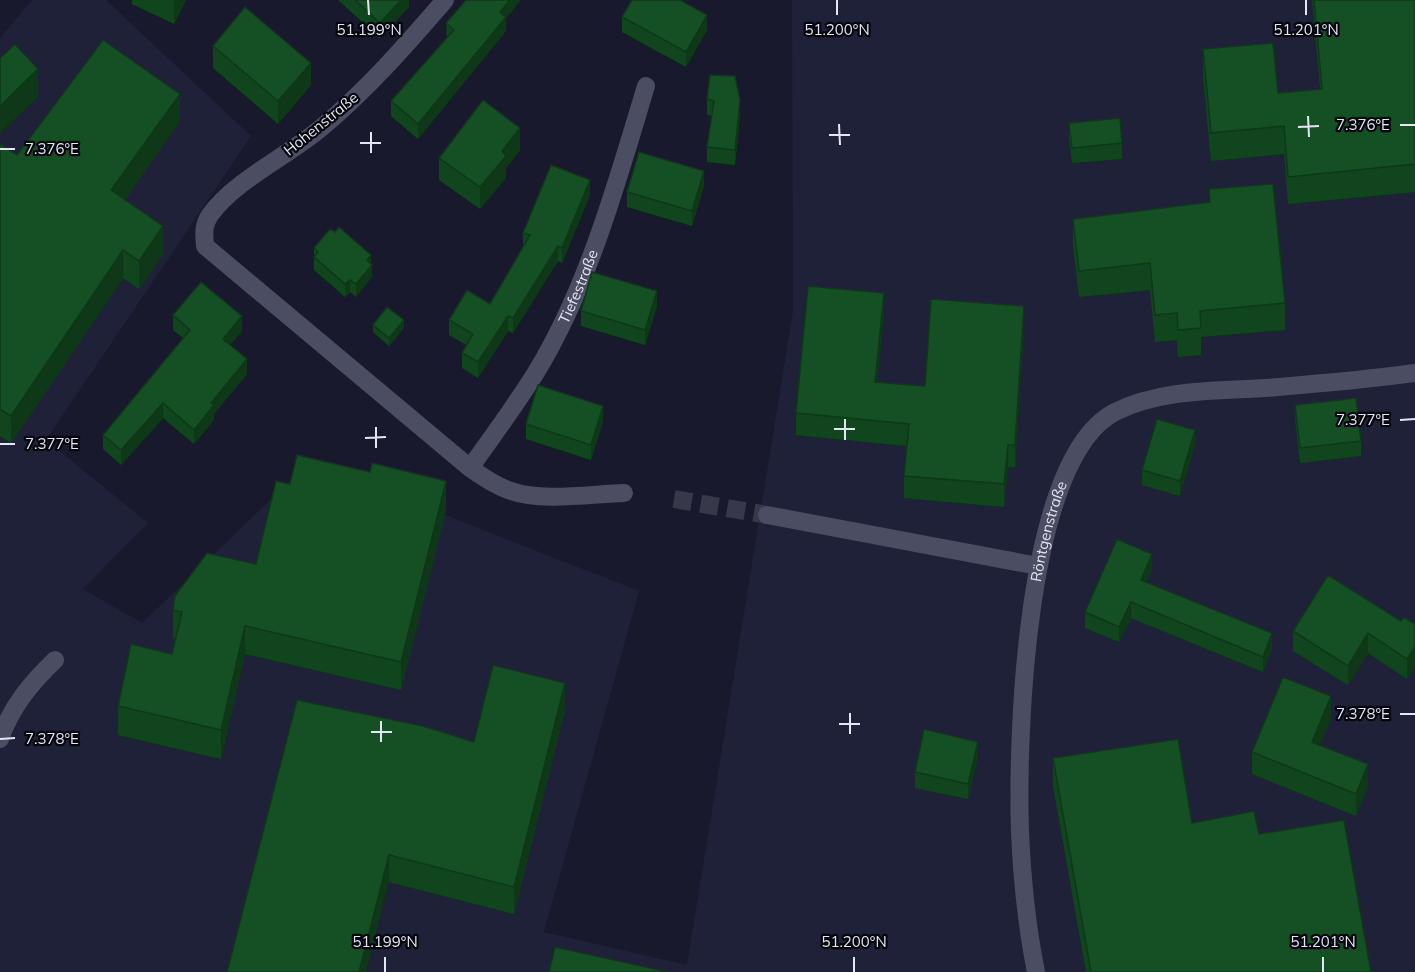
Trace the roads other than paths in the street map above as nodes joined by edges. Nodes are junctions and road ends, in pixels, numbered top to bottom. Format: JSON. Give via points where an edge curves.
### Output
{"nodes":[{"id":1,"x":445,"y":0,"type":"edge"},
{"id":2,"x":645,"y":86,"type":"dead end"},
{"id":3,"x":1415,"y":373,"type":"edge"},
{"id":4,"x":470,"y":468,"type":"junction"},
{"id":5,"x":624,"y":493,"type":"dead end"},
{"id":6,"x":767,"y":515,"type":"tunnel mouth"},
{"id":7,"x":1038,"y":566,"type":"junction"},
{"id":8,"x":55,"y":660,"type":"dead end"},
{"id":9,"x":0,"y":739,"type":"edge"},
{"id":10,"x":1036,"y":972,"type":"edge"}],
"edges":[{"from":1,"to":4,"type":"street","name":"Hohenstraße","via":[[384,70],[346,106],[226,198],[204,227],[205,246]]},
{"from":2,"to":4,"type":"street","name":"Tiefestraße","via":[[610,206],[576,292],[536,373]]},
{"from":3,"to":7,"type":"street","name":"Röntgenstraße","via":[[1352,382],[1181,394],[1144,400],[1113,413],[1089,434],[1074,456]]},
{"from":4,"to":5,"type":"street","via":[[491,482],[530,495]]},
{"from":6,"to":7,"type":"street"},
{"from":7,"to":10,"type":"street","name":"Röntgenstraße","via":[[1024,684],[1020,820]]},
{"from":8,"to":9,"type":"street","via":[[28,685]]}]}
